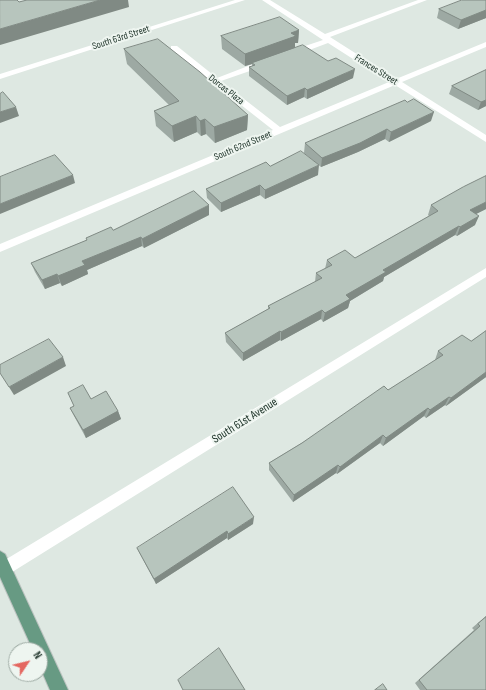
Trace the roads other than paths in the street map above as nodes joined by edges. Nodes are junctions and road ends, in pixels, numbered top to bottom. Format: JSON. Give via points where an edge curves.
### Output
{"nodes":[{"id":1,"x":242,"y":0,"type":"edge"},
{"id":2,"x":266,"y":0,"type":"edge"},
{"id":3,"x":424,"y":0,"type":"edge"},
{"id":4,"x":327,"y":38,"type":"junction"},
{"id":5,"x":486,"y":44,"type":"edge"},
{"id":6,"x":174,"y":48,"type":"dead end"},
{"id":7,"x":286,"y":55,"type":"edge"},
{"id":8,"x":272,"y":60,"type":"edge"},
{"id":9,"x":0,"y":77,"type":"edge"},
{"id":10,"x":214,"y":81,"type":"junction"},
{"id":11,"x":396,"y":82,"type":"junction"},
{"id":12,"x":278,"y":131,"type":"junction"},
{"id":13,"x":485,"y":138,"type":"edge"},
{"id":14,"x":0,"y":248,"type":"edge"},
{"id":15,"x":486,"y":272,"type":"edge"},
{"id":16,"x":2,"y":564,"type":"edge"},
{"id":17,"x":59,"y":690,"type":"edge"}],
"edges":[{"from":1,"to":9,"type":"street","name":"South 63rd Street"},
{"from":2,"to":4,"type":"street","name":"Frances Street"},
{"from":3,"to":4,"type":"street"},
{"from":4,"to":7,"type":"street"},
{"from":4,"to":11,"type":"street","name":"Frances Street"},
{"from":5,"to":11,"type":"street","name":"South 62nd Street"},
{"from":6,"to":10,"type":"street","name":"Dorcas Plaza"},
{"from":8,"to":10,"type":"street"},
{"from":10,"to":12,"type":"street","name":"Dorcas Plaza"},
{"from":11,"to":12,"type":"street","name":"South 62nd Street"},
{"from":11,"to":13,"type":"street","name":"Frances Street"},
{"from":12,"to":14,"type":"street","name":"South 62nd Street"},
{"from":15,"to":16,"type":"street","name":"South 61st Avenue"},
{"from":16,"to":17,"type":"main road"}]}
